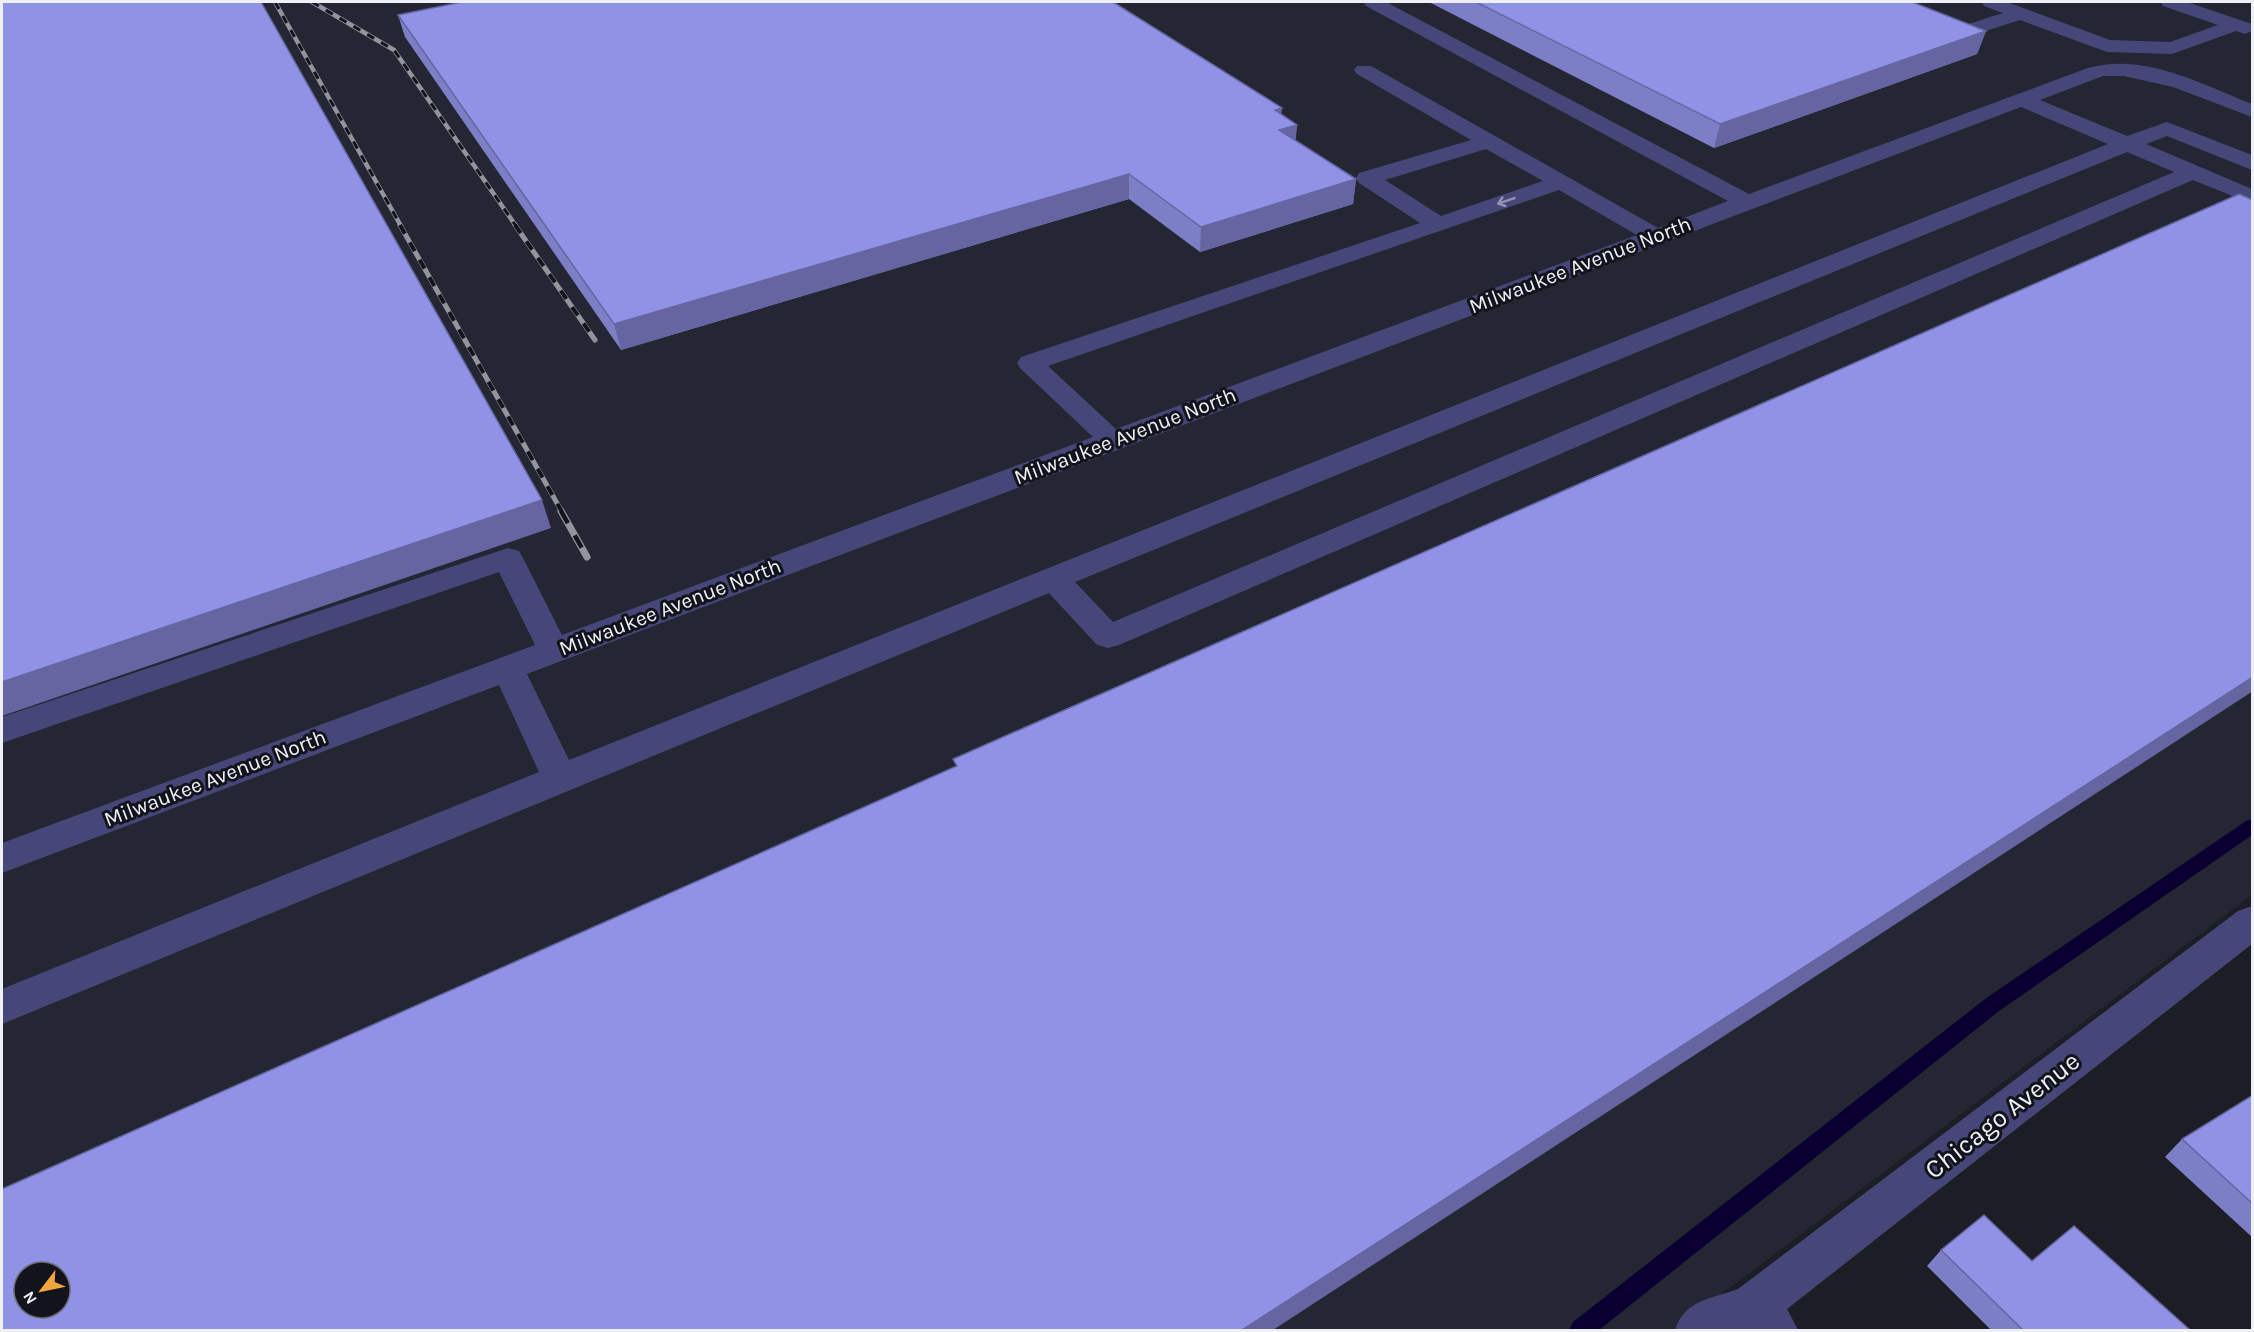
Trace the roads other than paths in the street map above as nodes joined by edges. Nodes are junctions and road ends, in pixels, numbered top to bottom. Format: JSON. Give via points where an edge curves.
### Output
{"nodes":[{"id":1,"x":1373,"y":2,"type":"edge"},
{"id":2,"x":1991,"y":2,"type":"edge"},
{"id":3,"x":2170,"y":2,"type":"edge"},
{"id":4,"x":2021,"y":13,"type":"junction"},
{"id":5,"x":2244,"y":28,"type":"edge"},
{"id":6,"x":1957,"y":34,"type":"edge"},
{"id":7,"x":2107,"y":46,"type":"junction"},
{"id":8,"x":1364,"y":70,"type":"dead end"},
{"id":9,"x":2133,"y":71,"type":"junction"},
{"id":10,"x":2021,"y":99,"type":"junction"},
{"id":11,"x":2253,"y":111,"type":"edge"},
{"id":12,"x":1489,"y":141,"type":"junction"},
{"id":13,"x":2126,"y":144,"type":"junction"},
{"id":14,"x":2253,"y":163,"type":"edge"},
{"id":15,"x":2193,"y":172,"type":"junction"},
{"id":16,"x":1562,"y":183,"type":"junction"},
{"id":17,"x":2253,"y":197,"type":"edge"},
{"id":18,"x":1747,"y":202,"type":"junction"},
{"id":19,"x":1438,"y":224,"type":"junction"},
{"id":20,"x":1657,"y":237,"type":"junction"},
{"id":21,"x":1113,"y":441,"type":"junction"},
{"id":22,"x":1054,"y":578,"type":"junction"},
{"id":23,"x":554,"y":651,"type":"junction"},
{"id":24,"x":508,"y":668,"type":"junction"},
{"id":25,"x":2,"y":730,"type":"edge"},
{"id":26,"x":560,"y":778,"type":"junction"},
{"id":27,"x":2,"y":858,"type":"edge"},
{"id":28,"x":2253,"y":922,"type":"edge"},
{"id":29,"x":2,"y":1007,"type":"edge"},
{"id":30,"x":1763,"y":1319,"type":"edge"},
{"id":31,"x":1699,"y":1330,"type":"edge"}],
"edges":[{"from":1,"to":18,"type":"street"},
{"from":2,"to":4,"type":"street"},
{"from":3,"to":5,"type":"street"},
{"from":4,"to":6,"type":"street"},
{"from":4,"to":7,"type":"street"},
{"from":5,"to":7,"type":"street","via":[[2172,48]]},
{"from":7,"to":9,"type":"street"},
{"from":8,"to":12,"type":"street"},
{"from":9,"to":10,"type":"street","name":"Milwaukee Avenue North","via":[[2106,70]]},
{"from":9,"to":11,"type":"street","name":"Milwaukee Avenue North"},
{"from":10,"to":13,"type":"street"},
{"from":10,"to":18,"type":"street","name":"Milwaukee Avenue North"},
{"from":12,"to":16,"type":"street"},
{"from":12,"to":19,"type":"street","via":[[1367,178]]},
{"from":13,"to":14,"type":"street","via":[[2167,128]]},
{"from":13,"to":15,"type":"street"},
{"from":13,"to":22,"type":"street"},
{"from":15,"to":17,"type":"street"},
{"from":15,"to":22,"type":"street","via":[[1108,637]]},
{"from":16,"to":19,"type":"street","one_way":true},
{"from":16,"to":20,"type":"street"},
{"from":18,"to":20,"type":"street","name":"Milwaukee Avenue North"},
{"from":19,"to":21,"type":"street","via":[[1030,363]]},
{"from":20,"to":21,"type":"street","name":"Milwaukee Avenue North"},
{"from":21,"to":23,"type":"street","name":"Milwaukee Avenue North"},
{"from":22,"to":26,"type":"street"},
{"from":23,"to":24,"type":"street","name":"Milwaukee Avenue North"},
{"from":23,"to":25,"type":"street","via":[[508,558]]},
{"from":24,"to":26,"type":"street"},
{"from":24,"to":27,"type":"street","name":"Milwaukee Avenue North"},
{"from":26,"to":29,"type":"street"},
{"from":28,"to":30,"type":"street","name":"Chicago Avenue"},
{"from":30,"to":31,"type":"street","name":"Chicago Avenue","via":[[1708,1323]]}]}
